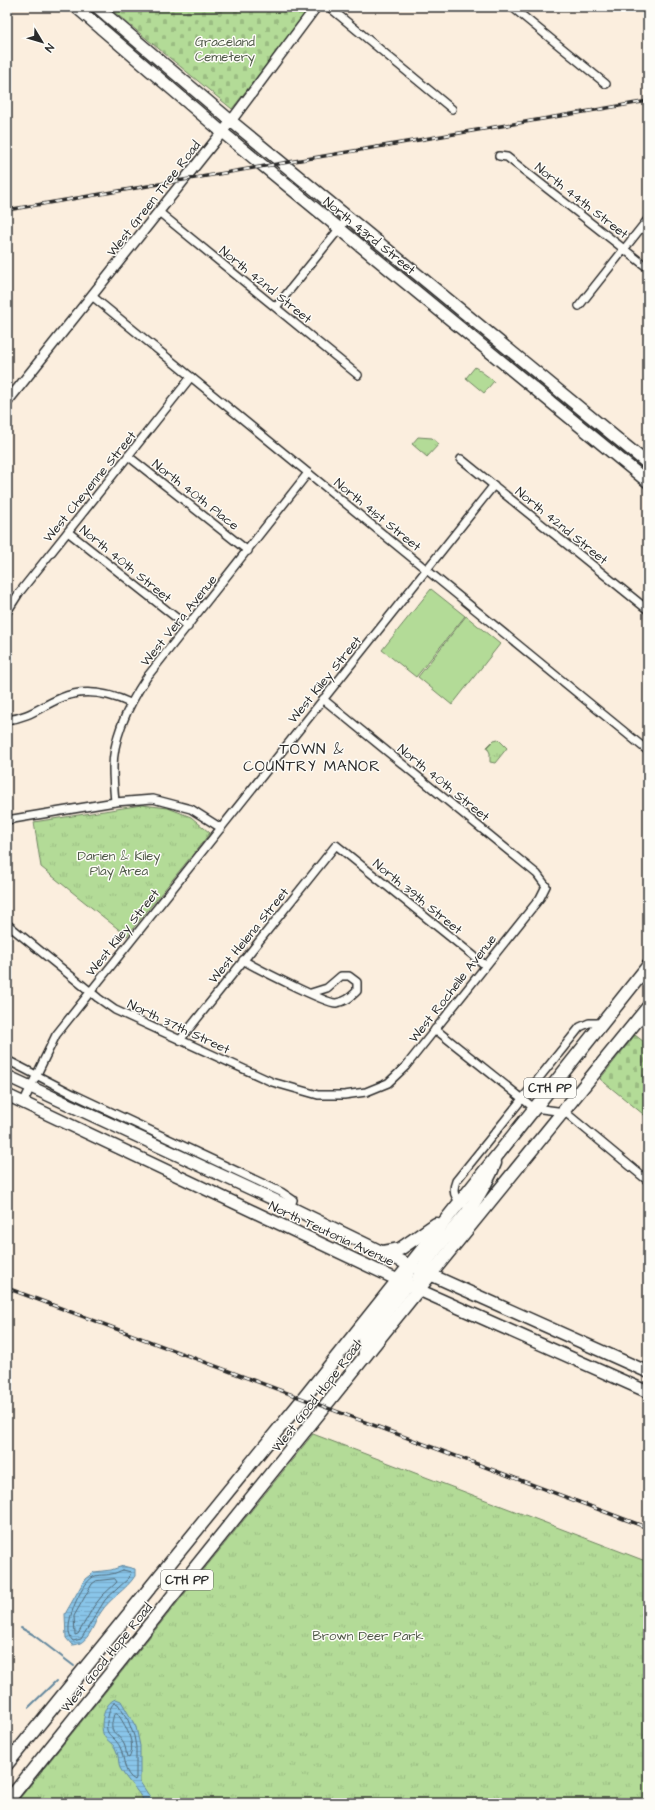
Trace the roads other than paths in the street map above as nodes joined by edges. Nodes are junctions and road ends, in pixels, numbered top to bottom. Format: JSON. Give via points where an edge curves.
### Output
{"nodes":[{"id":1,"x":76,"y":7,"type":"edge"},
{"id":2,"x":97,"y":7,"type":"edge"},
{"id":3,"x":316,"y":7,"type":"edge"},
{"id":4,"x":330,"y":7,"type":"edge"},
{"id":5,"x":512,"y":7,"type":"edge"},
{"id":6,"x":606,"y":84,"type":"dead end"},
{"id":7,"x":452,"y":109,"type":"dead end"},
{"id":8,"x":231,"y":121,"type":"junction"},
{"id":9,"x":222,"y":132,"type":"junction"},
{"id":10,"x":499,"y":156,"type":"dead end"},
{"id":11,"x":159,"y":212,"type":"junction"},
{"id":12,"x":348,"y":218,"type":"junction"},
{"id":13,"x":648,"y":219,"type":"edge"},
{"id":14,"x":340,"y":228,"type":"junction"},
{"id":15,"x":625,"y":249,"type":"junction"},
{"id":16,"x":648,"y":268,"type":"edge"},
{"id":17,"x":92,"y":296,"type":"junction"},
{"id":18,"x":579,"y":306,"type":"dead end"},
{"id":19,"x":276,"y":307,"type":"junction"},
{"id":20,"x":358,"y":375,"type":"dead end"},
{"id":21,"x":191,"y":377,"type":"junction"},
{"id":22,"x":7,"y":402,"type":"edge"},
{"id":23,"x":128,"y":456,"type":"junction"},
{"id":24,"x":462,"y":459,"type":"dead end"},
{"id":25,"x":648,"y":464,"type":"edge"},
{"id":26,"x":308,"y":473,"type":"junction"},
{"id":27,"x":648,"y":482,"type":"edge"},
{"id":28,"x":494,"y":485,"type":"junction"},
{"id":29,"x":68,"y":532,"type":"junction"},
{"id":30,"x":248,"y":551,"type":"junction"},
{"id":31,"x":427,"y":570,"type":"junction"},
{"id":32,"x":648,"y":610,"type":"edge"},
{"id":33,"x":7,"y":612,"type":"edge"},
{"id":34,"x":188,"y":628,"type":"junction"},
{"id":35,"x":323,"y":699,"type":"junction"},
{"id":36,"x":130,"y":703,"type":"junction"},
{"id":37,"x":7,"y":720,"type":"edge"},
{"id":38,"x":648,"y":751,"type":"edge"},
{"id":39,"x":115,"y":802,"type":"junction"},
{"id":40,"x":7,"y":820,"type":"edge"},
{"id":41,"x":221,"y":828,"type":"junction"},
{"id":42,"x":336,"y":845,"type":"joint"},
{"id":43,"x":546,"y":886,"type":"joint"},
{"id":44,"x":7,"y":924,"type":"edge"},
{"id":45,"x":243,"y":960,"type":"junction"},
{"id":46,"x":485,"y":965,"type":"junction"},
{"id":47,"x":648,"y":966,"type":"edge"},
{"id":48,"x":90,"y":992,"type":"junction"},
{"id":49,"x":311,"y":993,"type":"junction"},
{"id":50,"x":648,"y":1007,"type":"edge"},
{"id":51,"x":602,"y":1023,"type":"junction"},
{"id":52,"x":435,"y":1029,"type":"junction"},
{"id":53,"x":180,"y":1040,"type":"junction"},
{"id":54,"x":7,"y":1060,"type":"edge"},
{"id":55,"x":7,"y":1076,"type":"edge"},
{"id":56,"x":36,"y":1076,"type":"junction"},
{"id":57,"x":31,"y":1088,"type":"junction"},
{"id":58,"x":366,"y":1092,"type":"joint"},
{"id":59,"x":7,"y":1095,"type":"edge"},
{"id":60,"x":522,"y":1098,"type":"junction"},
{"id":61,"x":23,"y":1103,"type":"junction"},
{"id":62,"x":534,"y":1108,"type":"junction"},
{"id":63,"x":565,"y":1112,"type":"junction"},
{"id":64,"x":499,"y":1152,"type":"junction"},
{"id":65,"x":648,"y":1181,"type":"edge"},
{"id":66,"x":456,"y":1197,"type":"junction"},
{"id":67,"x":291,"y":1204,"type":"junction"},
{"id":68,"x":475,"y":1211,"type":"junction"},
{"id":69,"x":447,"y":1216,"type":"junction"},
{"id":70,"x":383,"y":1252,"type":"junction"},
{"id":71,"x":409,"y":1265,"type":"junction"},
{"id":72,"x":427,"y":1272,"type":"junction"},
{"id":73,"x":402,"y":1281,"type":"junction"},
{"id":74,"x":419,"y":1290,"type":"junction"},
{"id":75,"x":365,"y":1356,"type":"junction"},
{"id":76,"x":648,"y":1372,"type":"edge"},
{"id":77,"x":648,"y":1392,"type":"edge"},
{"id":78,"x":7,"y":1764,"type":"edge"},
{"id":79,"x":7,"y":1802,"type":"edge"}],
"edges":[{"from":1,"to":9,"type":"main road","name":"North 43rd Street"},
{"from":2,"to":8,"type":"main road","name":"North 43rd Street"},
{"from":3,"to":8,"type":"street","name":"West Green Tree Road"},
{"from":4,"to":7,"type":"street"},
{"from":5,"to":6,"type":"street"},
{"from":8,"to":9,"type":"street","name":"West Green Tree Road"},
{"from":8,"to":12,"type":"main road","name":"North 43rd Street"},
{"from":9,"to":11,"type":"street","name":"West Green Tree Road"},
{"from":9,"to":14,"type":"main road","name":"North 43rd Street"},
{"from":10,"to":15,"type":"street","name":"North 44th Street","via":[[507,157]]},
{"from":11,"to":17,"type":"street","name":"West Green Tree Road"},
{"from":11,"to":19,"type":"street","name":"North 42nd Street"},
{"from":12,"to":14,"type":"street"},
{"from":12,"to":25,"type":"main road","name":"North 43rd Street"},
{"from":13,"to":15,"type":"street"},
{"from":14,"to":19,"type":"street"},
{"from":14,"to":27,"type":"main road","name":"North 43rd Street"},
{"from":15,"to":16,"type":"street","name":"North 44th Street"},
{"from":15,"to":18,"type":"street"},
{"from":17,"to":21,"type":"street","name":"North 41st Street"},
{"from":17,"to":22,"type":"street","name":"West Green Tree Road"},
{"from":19,"to":20,"type":"street","name":"North 42nd Street"},
{"from":21,"to":23,"type":"street","name":"West Cheyenne Street"},
{"from":21,"to":26,"type":"street","name":"North 41st Street"},
{"from":23,"to":29,"type":"street","name":"West Cheyenne Street"},
{"from":23,"to":30,"type":"street","name":"North 40th Place"},
{"from":24,"to":28,"type":"street","name":"North 42nd Street"},
{"from":26,"to":30,"type":"street","name":"West Vera Avenue"},
{"from":26,"to":31,"type":"street","name":"North 41st Street"},
{"from":28,"to":31,"type":"street","name":"West Kiley Street"},
{"from":28,"to":32,"type":"street","name":"North 42nd Street"},
{"from":29,"to":33,"type":"street","name":"West Cheyenne Street"},
{"from":29,"to":34,"type":"street","name":"North 40th Street"},
{"from":30,"to":34,"type":"street","name":"West Vera Avenue"},
{"from":31,"to":35,"type":"street","name":"West Kiley Street"},
{"from":31,"to":38,"type":"street","name":"North 41st Street"},
{"from":34,"to":36,"type":"street","name":"West Vera Avenue"},
{"from":35,"to":41,"type":"street","name":"West Kiley Street"},
{"from":35,"to":43,"type":"street","name":"North 40th Street","via":[[538,874]]},
{"from":36,"to":37,"type":"street","via":[[101,693],[77,693],[60,698],[21,718]]},
{"from":36,"to":39,"type":"street","name":"West Vera Avenue","via":[[116,744],[113,767]]},
{"from":39,"to":40,"type":"street"},
{"from":39,"to":41,"type":"street","via":[[153,799],[191,809]]},
{"from":41,"to":48,"type":"street","name":"West Kiley Street"},
{"from":42,"to":45,"type":"street","name":"West Helena Street"},
{"from":42,"to":46,"type":"street","name":"North 39th Street"},
{"from":43,"to":46,"type":"street","name":"West Rochelle Avenue","via":[[540,898]]},
{"from":44,"to":48,"type":"street","name":"North 37th Street"},
{"from":45,"to":49,"type":"street"},
{"from":45,"to":53,"type":"street","name":"West Helena Street"},
{"from":46,"to":52,"type":"street","name":"West Rochelle Avenue"},
{"from":47,"to":51,"type":"main road","number":"CTH PP"},
{"from":48,"to":53,"type":"street","name":"North 37th Street","via":[[115,1010]]},
{"from":48,"to":56,"type":"street","name":"West Kiley Street","via":[[56,1035]]},
{"from":49,"to":49,"type":"street","via":[[334,1004],[348,1000],[357,992],[357,982],[349,976],[341,976],[327,988]]},
{"from":50,"to":63,"type":"main road","number":"CTH PP"},
{"from":51,"to":60,"type":"street","via":[[589,1023],[580,1027]]},
{"from":51,"to":62,"type":"main road","number":"CTH PP"},
{"from":52,"to":58,"type":"street","name":"West Rochelle Avenue","via":[[406,1066],[388,1083]]},
{"from":52,"to":60,"type":"street"},
{"from":53,"to":58,"type":"street","name":"North 37th Street","via":[[272,1082],[316,1094],[344,1095]]},
{"from":54,"to":56,"type":"street","name":"North Teutonia Avenue"},
{"from":55,"to":57,"type":"main road","name":"North Teutonia Avenue"},
{"from":56,"to":57,"type":"street","name":"West Kiley Street"},
{"from":56,"to":67,"type":"street","name":"North Teutonia Avenue","via":[[281,1192]]},
{"from":57,"to":61,"type":"street","name":"West Kiley Street"},
{"from":57,"to":67,"type":"main road","name":"North Teutonia Avenue"},
{"from":59,"to":61,"type":"main road","name":"North Teutonia Avenue"},
{"from":60,"to":62,"type":"street"},
{"from":60,"to":66,"type":"street","via":[[456,1182]]},
{"from":61,"to":73,"type":"main road","name":"North Teutonia Avenue"},
{"from":62,"to":63,"type":"street"},
{"from":62,"to":64,"type":"main road","number":"CTH PP"},
{"from":63,"to":65,"type":"street"},
{"from":63,"to":68,"type":"main road","number":"CTH PP"},
{"from":64,"to":66,"type":"main road","number":"CTH PP"},
{"from":64,"to":68,"type":"main road"},
{"from":66,"to":68,"type":"street"},
{"from":66,"to":69,"type":"main road","number":"CTH PP"},
{"from":67,"to":70,"type":"main road","name":"North Teutonia Avenue"},
{"from":68,"to":72,"type":"main road","via":[[430,1258]]},
{"from":69,"to":70,"type":"main road","via":[[400,1249]]},
{"from":69,"to":71,"type":"main road","number":"CTH PP"},
{"from":70,"to":71,"type":"main road","name":"North Teutonia Avenue"},
{"from":71,"to":72,"type":"main road","name":"North Teutonia Avenue"},
{"from":71,"to":73,"type":"main road"},
{"from":72,"to":74,"type":"main road","via":[[418,1280]]},
{"from":72,"to":76,"type":"main road","name":"North Teutonia Avenue"},
{"from":73,"to":74,"type":"main road","name":"North Teutonia Avenue"},
{"from":73,"to":75,"type":"main road","via":[[400,1295],[364,1340]]},
{"from":73,"to":78,"type":"main road","name":"West Good Hope Road","number":"CTH PP","via":[[298,1404]]},
{"from":74,"to":75,"type":"main road","name":"West Good Hope Road","number":"CTH PP"},
{"from":74,"to":77,"type":"main road","name":"North Teutonia Avenue"},
{"from":75,"to":79,"type":"main road","name":"West Good Hope Road","number":"CTH PP"}]}
